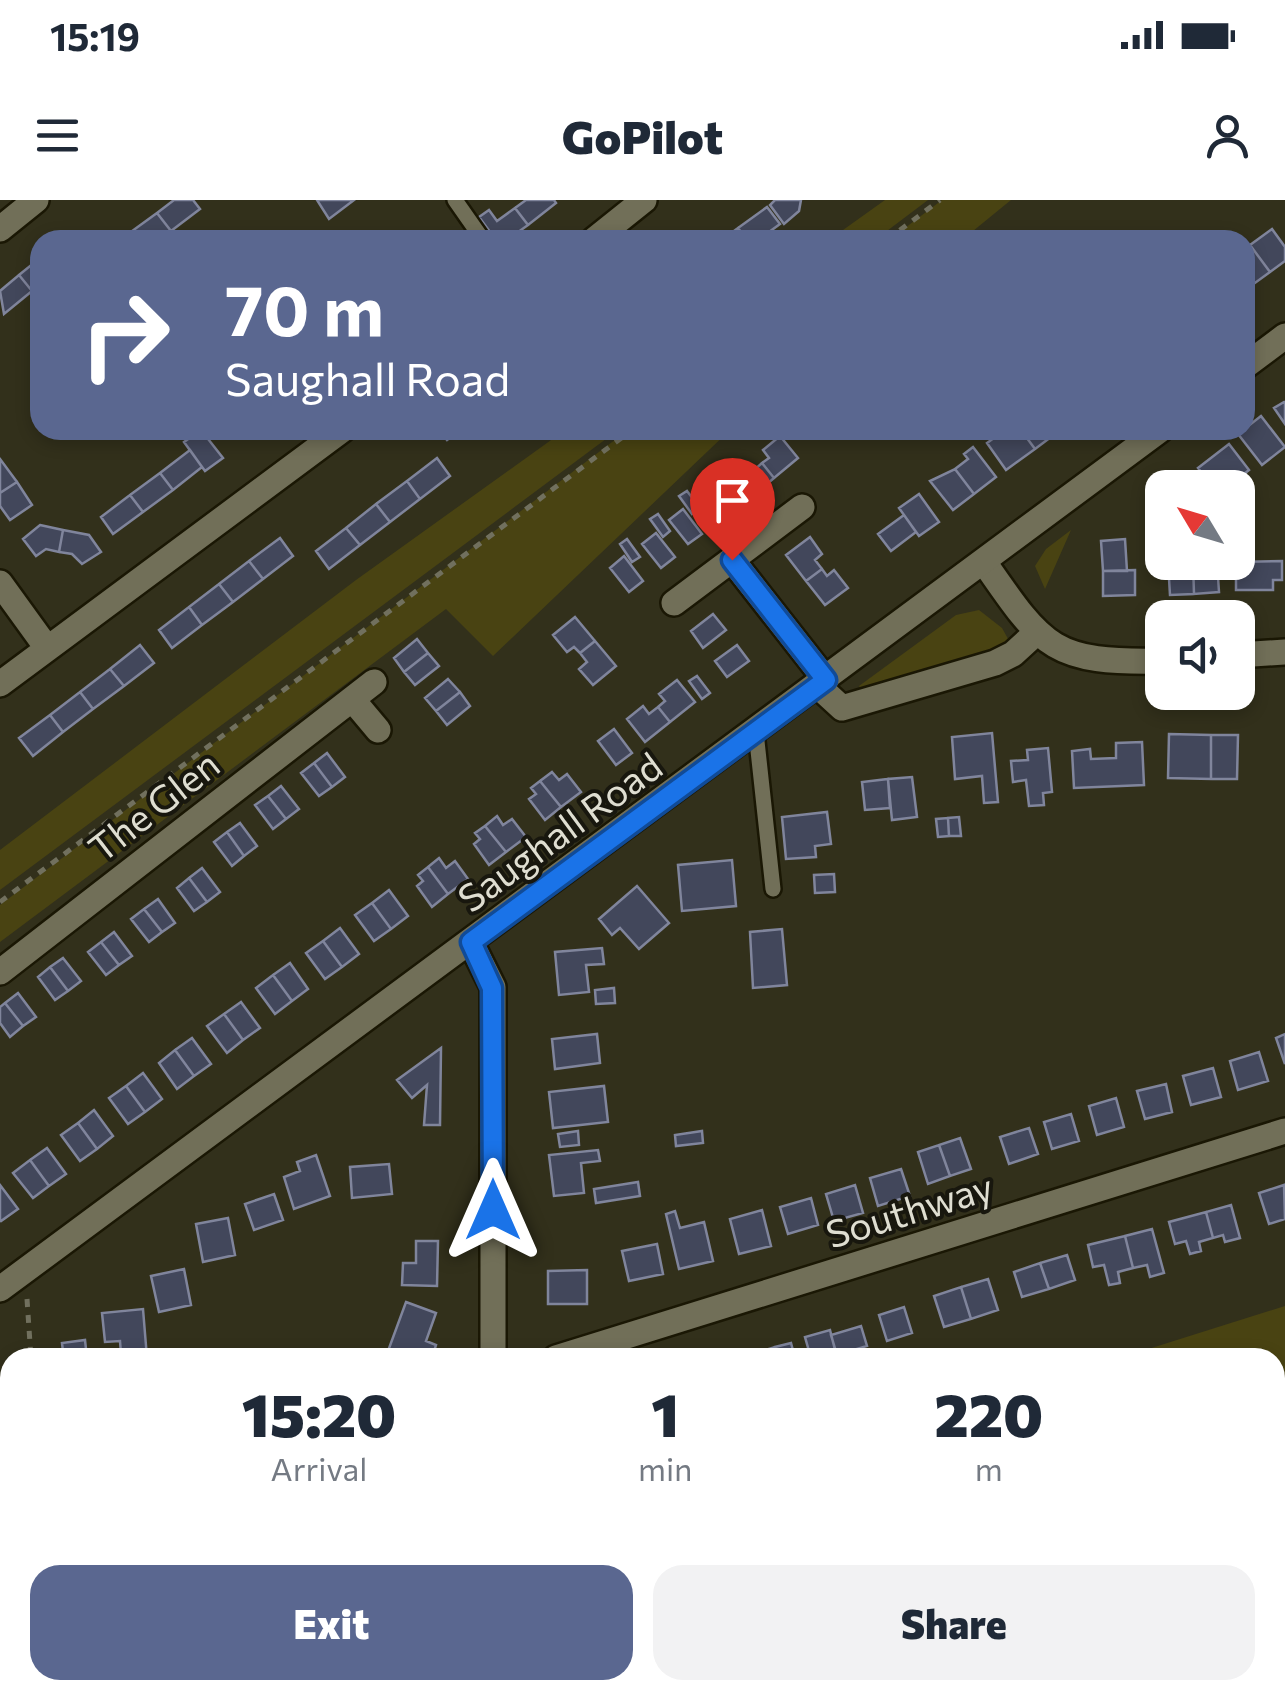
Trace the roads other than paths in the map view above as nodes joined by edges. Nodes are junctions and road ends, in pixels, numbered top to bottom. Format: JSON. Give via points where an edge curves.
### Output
{"nodes":[{"id":1,"x":36,"y":200,"type":"edge"},
{"id":2,"x":455,"y":200,"type":"edge"},
{"id":3,"x":644,"y":200,"type":"edge"},
{"id":4,"x":0,"y":230,"type":"edge"},
{"id":5,"x":476,"y":230,"type":"edge"},
{"id":6,"x":606,"y":230,"type":"edge"},
{"id":7,"x":1285,"y":336,"type":"edge"},
{"id":8,"x":1255,"y":358,"type":"edge"},
{"id":9,"x":328,"y":440,"type":"edge"},
{"id":10,"x":1147,"y":440,"type":"edge"},
{"id":11,"x":802,"y":507,"type":"dead end"},
{"id":12,"x":732,"y":560,"type":"junction"},
{"id":13,"x":984,"y":562,"type":"junction"},
{"id":14,"x":0,"y":583,"type":"edge"},
{"id":15,"x":674,"y":604,"type":"dead end"},
{"id":16,"x":1037,"y":632,"type":"junction"},
{"id":17,"x":47,"y":648,"type":"junction"},
{"id":18,"x":1285,"y":652,"type":"edge"},
{"id":19,"x":1255,"y":654,"type":"edge"},
{"id":20,"x":1145,"y":661,"type":"edge"},
{"id":21,"x":374,"y":682,"type":"dead end"},
{"id":22,"x":822,"y":683,"type":"junction"},
{"id":23,"x":0,"y":684,"type":"edge"},
{"id":24,"x":352,"y":698,"type":"junction"},
{"id":25,"x":378,"y":730,"type":"dead end"},
{"id":26,"x":756,"y":732,"type":"junction"},
{"id":27,"x":773,"y":889,"type":"dead end"},
{"id":28,"x":471,"y":942,"type":"junction"},
{"id":29,"x":0,"y":972,"type":"edge"},
{"id":30,"x":1285,"y":1132,"type":"edge"},
{"id":31,"x":0,"y":1289,"type":"edge"},
{"id":32,"x":493,"y":1348,"type":"edge"},
{"id":33,"x":588,"y":1348,"type":"edge"}],
"edges":[{"from":1,"to":4,"type":"street"},
{"from":2,"to":5,"type":"lane"},
{"from":3,"to":6,"type":"street"},
{"from":7,"to":8,"type":"street"},
{"from":9,"to":17,"type":"street"},
{"from":10,"to":13,"type":"street","name":"Saughall Road"},
{"from":11,"to":12,"type":"street"},
{"from":12,"to":15,"type":"street"},
{"from":12,"to":22,"type":"street"},
{"from":13,"to":16,"type":"street"},
{"from":13,"to":22,"type":"street","name":"Saughall Road"},
{"from":14,"to":17,"type":"street"},
{"from":16,"to":20,"type":"street","via":[[1089,660]]},
{"from":16,"to":22,"type":"street","via":[[995,663],[842,708]]},
{"from":17,"to":23,"type":"street"},
{"from":18,"to":19,"type":"street"},
{"from":21,"to":24,"type":"street","name":"The Glen"},
{"from":22,"to":26,"type":"street","name":"Saughall Road"},
{"from":24,"to":25,"type":"street"},
{"from":24,"to":29,"type":"street","name":"The Glen"},
{"from":26,"to":27,"type":"lane"},
{"from":26,"to":28,"type":"street","name":"Saughall Road"},
{"from":28,"to":31,"type":"street","name":"Saughall Road"},
{"from":28,"to":32,"type":"street","via":[[492,988]]},
{"from":30,"to":33,"type":"street","name":"Southway"}]}
